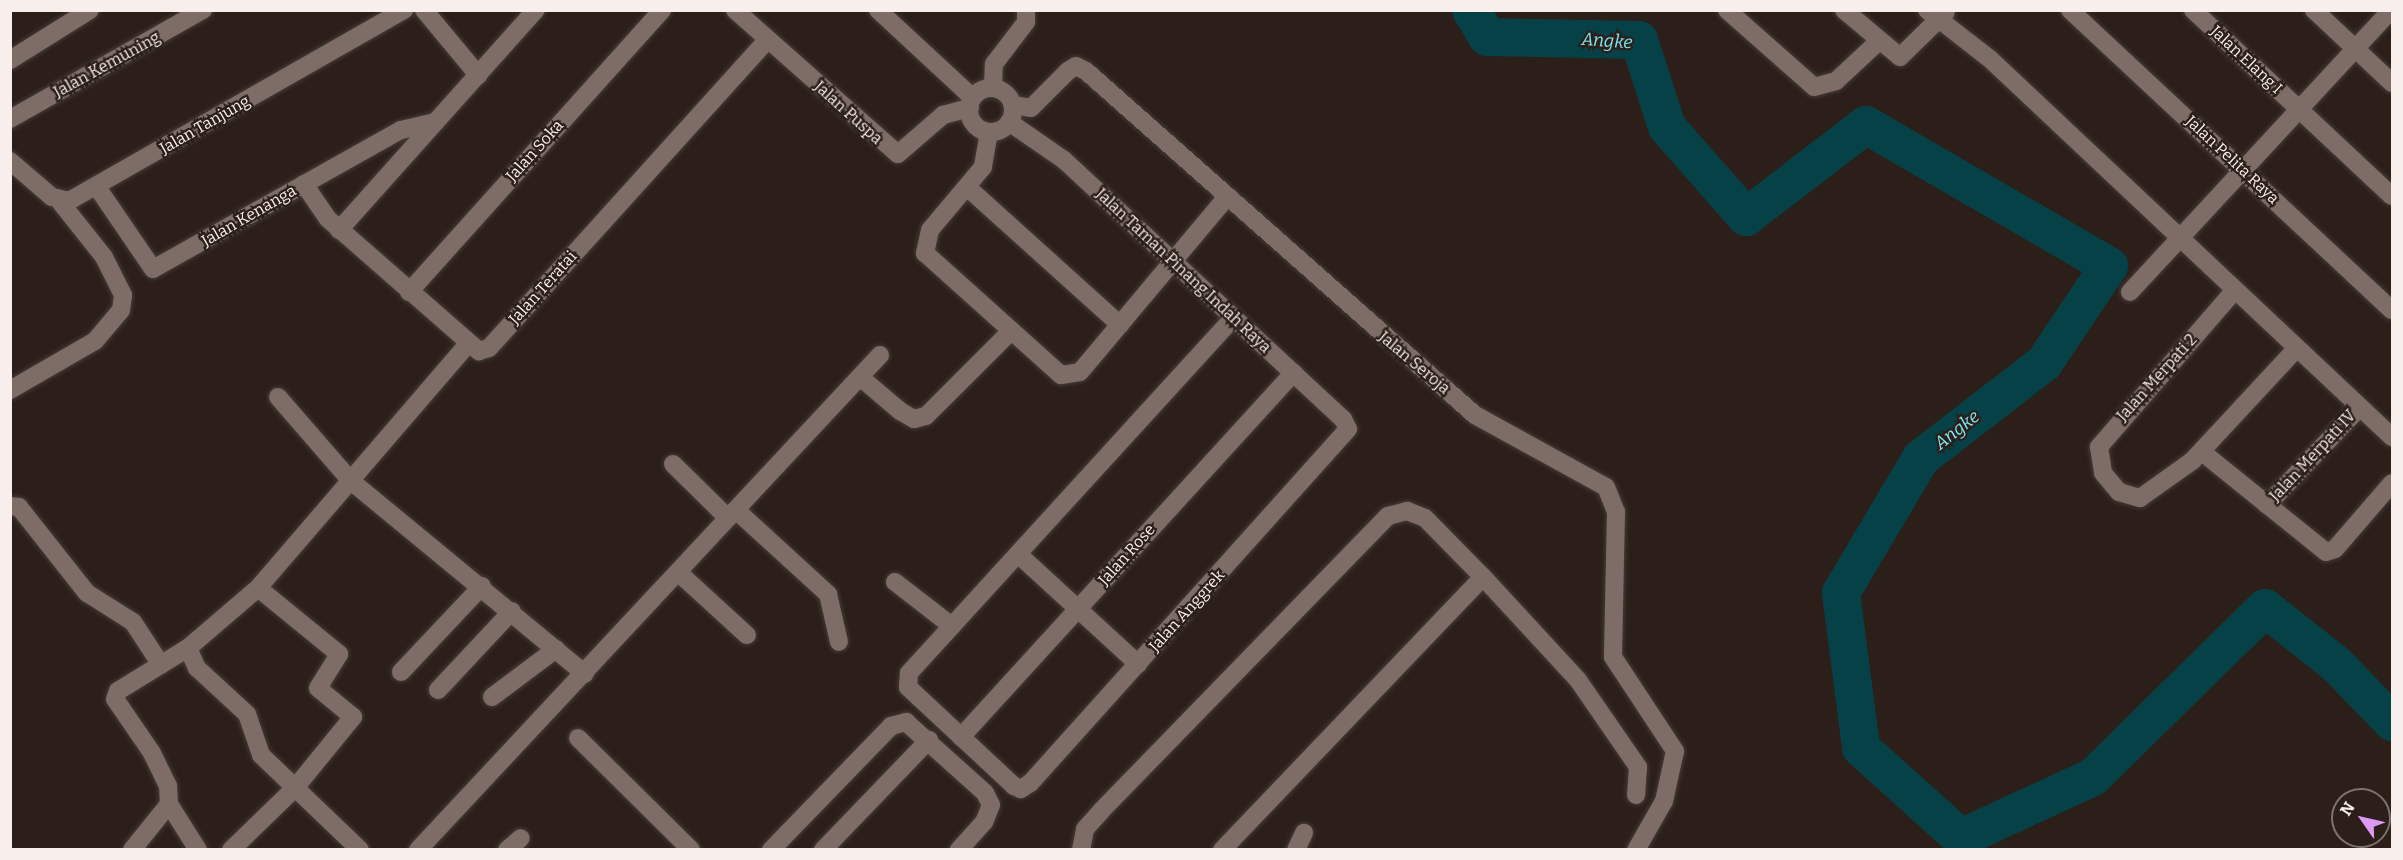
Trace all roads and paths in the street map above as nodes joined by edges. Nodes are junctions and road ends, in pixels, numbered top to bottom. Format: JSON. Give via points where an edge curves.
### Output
{"nodes":[{"id":1,"x":90,"y":10,"type":"edge"},
{"id":2,"x":203,"y":10,"type":"edge"},
{"id":3,"x":404,"y":10,"type":"edge"},
{"id":4,"x":424,"y":10,"type":"edge"},
{"id":5,"x":536,"y":10,"type":"edge"},
{"id":6,"x":662,"y":10,"type":"edge"},
{"id":7,"x":735,"y":10,"type":"edge"},
{"id":8,"x":878,"y":10,"type":"edge"},
{"id":9,"x":1026,"y":10,"type":"edge"},
{"id":10,"x":1727,"y":10,"type":"edge"},
{"id":11,"x":1844,"y":10,"type":"edge"},
{"id":12,"x":2070,"y":10,"type":"edge"},
{"id":13,"x":2193,"y":10,"type":"edge"},
{"id":14,"x":2314,"y":10,"type":"edge"},
{"id":15,"x":2391,"y":10,"type":"edge"},
{"id":16,"x":1938,"y":13,"type":"edge"},
{"id":17,"x":767,"y":40,"type":"junction"},
{"id":18,"x":1878,"y":42,"type":"junction"},
{"id":19,"x":2356,"y":49,"type":"junction"},
{"id":20,"x":10,"y":60,"type":"edge"},
{"id":21,"x":478,"y":75,"type":"junction"},
{"id":22,"x":2392,"y":83,"type":"edge"},
{"id":23,"x":993,"y":88,"type":"junction"},
{"id":24,"x":971,"y":103,"type":"junction"},
{"id":25,"x":2299,"y":109,"type":"junction"},
{"id":26,"x":1011,"y":113,"type":"junction"},
{"id":27,"x":10,"y":119,"type":"edge"},
{"id":28,"x":435,"y":122,"type":"junction"},
{"id":29,"x":990,"y":132,"type":"junction"},
{"id":30,"x":10,"y":161,"type":"edge"},
{"id":31,"x":2243,"y":170,"type":"junction"},
{"id":32,"x":304,"y":184,"type":"junction"},
{"id":33,"x":97,"y":187,"type":"junction"},
{"id":34,"x":967,"y":187,"type":"junction"},
{"id":35,"x":2392,"y":196,"type":"edge"},
{"id":36,"x":1226,"y":198,"type":"junction"},
{"id":37,"x":62,"y":203,"type":"junction"},
{"id":38,"x":339,"y":230,"type":"junction"},
{"id":39,"x":2179,"y":239,"type":"junction"},
{"id":40,"x":1172,"y":261,"type":"junction"},
{"id":41,"x":2235,"y":290,"type":"junction"},
{"id":42,"x":409,"y":292,"type":"junction"},
{"id":43,"x":2130,"y":292,"type":"dead end"},
{"id":44,"x":2392,"y":310,"type":"edge"},
{"id":45,"x":1233,"y":318,"type":"junction"},
{"id":46,"x":1120,"y":325,"type":"junction"},
{"id":47,"x":1010,"y":332,"type":"junction"},
{"id":48,"x":468,"y":345,"type":"junction"},
{"id":49,"x":2297,"y":348,"type":"junction"},
{"id":50,"x":880,"y":356,"type":"dead end"},
{"id":51,"x":1293,"y":373,"type":"junction"},
{"id":52,"x":860,"y":377,"type":"junction"},
{"id":53,"x":10,"y":390,"type":"edge"},
{"id":54,"x":278,"y":397,"type":"dead end"},
{"id":55,"x":2360,"y":407,"type":"junction"},
{"id":56,"x":1348,"y":429,"type":"joint"},
{"id":57,"x":2392,"y":437,"type":"edge"},
{"id":58,"x":2202,"y":452,"type":"junction"},
{"id":59,"x":673,"y":464,"type":"dead end"},
{"id":60,"x":351,"y":481,"type":"junction"},
{"id":61,"x":2392,"y":483,"type":"edge"},
{"id":62,"x":10,"y":506,"type":"edge"},
{"id":63,"x":2267,"y":506,"type":"junction"},
{"id":64,"x":732,"y":514,"type":"junction"},
{"id":65,"x":1018,"y":554,"type":"junction"},
{"id":66,"x":679,"y":573,"type":"junction"},
{"id":67,"x":1482,"y":577,"type":"junction"},
{"id":68,"x":895,"y":582,"type":"dead end"},
{"id":69,"x":482,"y":586,"type":"junction"},
{"id":70,"x":258,"y":588,"type":"junction"},
{"id":71,"x":1078,"y":609,"type":"junction"},
{"id":72,"x":512,"y":611,"type":"junction"},
{"id":73,"x":952,"y":626,"type":"junction"},
{"id":74,"x":747,"y":635,"type":"dead end"},
{"id":75,"x":839,"y":642,"type":"dead end"},
{"id":76,"x":188,"y":648,"type":"junction"},
{"id":77,"x":556,"y":649,"type":"junction"},
{"id":78,"x":1138,"y":664,"type":"junction"},
{"id":79,"x":161,"y":665,"type":"junction"},
{"id":80,"x":401,"y":672,"type":"dead end"},
{"id":81,"x":585,"y":674,"type":"junction"},
{"id":82,"x":438,"y":690,"type":"dead end"},
{"id":83,"x":492,"y":697,"type":"dead end"},
{"id":84,"x":961,"y":737,"type":"junction"},
{"id":85,"x":578,"y":738,"type":"dead end"},
{"id":86,"x":929,"y":740,"type":"junction"},
{"id":87,"x":295,"y":788,"type":"junction"},
{"id":88,"x":1636,"y":795,"type":"dead end"},
{"id":89,"x":169,"y":804,"type":"junction"},
{"id":90,"x":132,"y":849,"type":"edge"},
{"id":91,"x":198,"y":849,"type":"edge"},
{"id":92,"x":231,"y":849,"type":"edge"},
{"id":93,"x":360,"y":849,"type":"edge"},
{"id":94,"x":418,"y":849,"type":"edge"},
{"id":95,"x":691,"y":849,"type":"edge"},
{"id":96,"x":771,"y":849,"type":"edge"},
{"id":97,"x":823,"y":849,"type":"edge"},
{"id":98,"x":958,"y":849,"type":"edge"},
{"id":99,"x":1081,"y":849,"type":"edge"},
{"id":100,"x":1222,"y":849,"type":"edge"},
{"id":101,"x":1636,"y":849,"type":"edge"}],
"edges":[{"from":1,"to":20,"type":"street"},
{"from":2,"to":27,"type":"street","name":"Jalan Kemuning"},
{"from":3,"to":33,"type":"street","name":"Jalan Tanjung"},
{"from":4,"to":21,"type":"street"},
{"from":5,"to":21,"type":"street"},
{"from":6,"to":42,"type":"street","name":"Jalan Soka"},
{"from":7,"to":17,"type":"street","name":"Jalan Puspa"},
{"from":8,"to":24,"type":"street"},
{"from":9,"to":23,"type":"street","via":[[1026,22],[994,64]]},
{"from":10,"to":18,"type":"street","via":[[1814,87],[1836,81]]},
{"from":11,"to":18,"type":"street"},
{"from":12,"to":31,"type":"street","name":"Jalan Pelita Raya"},
{"from":13,"to":25,"type":"street","name":"Jalan Elang I"},
{"from":14,"to":19,"type":"street"},
{"from":15,"to":19,"type":"street"},
{"from":16,"to":18,"type":"street","via":[[1900,57]]},
{"from":16,"to":39,"type":"street"},
{"from":17,"to":24,"type":"street","name":"Jalan Puspa","via":[[898,154],[943,115]]},
{"from":17,"to":48,"type":"street","name":"Jalan Teratai","via":[[489,348],[479,351]]},
{"from":19,"to":22,"type":"street"},
{"from":19,"to":25,"type":"street"},
{"from":21,"to":28,"type":"street"},
{"from":23,"to":24,"type":"street"},
{"from":23,"to":26,"type":"street","name":"Jalan Taman Pinang Indah Raya"},
{"from":24,"to":29,"type":"street","via":[[975,124]]},
{"from":25,"to":31,"type":"street"},
{"from":25,"to":35,"type":"street","name":"Jalan Elang I"},
{"from":26,"to":29,"type":"street"},
{"from":26,"to":36,"type":"street","name":"Jalan Seroja","via":[[1031,108],[1076,66]]},
{"from":26,"to":40,"type":"street","name":"Jalan Taman Pinang Indah Raya"},
{"from":28,"to":32,"type":"street","name":"Jalan Kenanga","via":[[402,130]]},
{"from":28,"to":38,"type":"street"},
{"from":29,"to":34,"type":"street","via":[[989,156]]},
{"from":30,"to":37,"type":"street"},
{"from":31,"to":39,"type":"street"},
{"from":31,"to":44,"type":"street","name":"Jalan Pelita Raya"},
{"from":32,"to":33,"type":"street","name":"Jalan Kenanga","via":[[153,269]]},
{"from":32,"to":38,"type":"street"},
{"from":33,"to":37,"type":"street","name":"Jalan Tanjung"},
{"from":34,"to":46,"type":"street"},
{"from":34,"to":47,"type":"street","via":[[930,230],[925,253]]},
{"from":36,"to":40,"type":"street"},
{"from":36,"to":101,"type":"street","name":"Jalan Seroja","via":[[1488,426],[1606,487],[1616,512],[1613,657],[1627,685],[1670,738],[1676,765],[1664,801]]},
{"from":37,"to":53,"type":"street","via":[[104,257],[123,295],[121,310],[95,341]]},
{"from":38,"to":42,"type":"street"},
{"from":39,"to":41,"type":"street"},
{"from":39,"to":43,"type":"street"},
{"from":40,"to":45,"type":"street","name":"Jalan Taman Pinang Indah Raya"},
{"from":40,"to":46,"type":"street"},
{"from":41,"to":49,"type":"street"},
{"from":41,"to":58,"type":"street","name":"Jalan Merpati 2","via":[[2105,436],[2097,460],[2119,492],[2140,498]]},
{"from":42,"to":48,"type":"street"},
{"from":45,"to":51,"type":"street","name":"Jalan Taman Pinang Indah Raya"},
{"from":45,"to":65,"type":"street"},
{"from":46,"to":47,"type":"street","via":[[1080,372],[1066,376]]},
{"from":47,"to":52,"type":"street","via":[[926,416],[915,419],[900,411]]},
{"from":48,"to":60,"type":"street"},
{"from":49,"to":55,"type":"street"},
{"from":49,"to":58,"type":"street"},
{"from":50,"to":52,"type":"street"},
{"from":51,"to":56,"type":"street","name":"Jalan Taman Pinang Indah Raya"},
{"from":51,"to":71,"type":"street","name":"Jalan Rose"},
{"from":52,"to":64,"type":"street"},
{"from":54,"to":60,"type":"street"},
{"from":55,"to":57,"type":"street"},
{"from":55,"to":63,"type":"street","name":"Jalan Merpati IV"},
{"from":56,"to":78,"type":"street","name":"Jalan Anggrek"},
{"from":58,"to":63,"type":"street"},
{"from":59,"to":64,"type":"street"},
{"from":60,"to":69,"type":"street"},
{"from":60,"to":70,"type":"street"},
{"from":61,"to":63,"type":"street","via":[[2335,549],[2326,552]]},
{"from":62,"to":79,"type":"street","via":[[19,507],[87,593],[133,622]]},
{"from":64,"to":66,"type":"street"},
{"from":64,"to":75,"type":"street","via":[[828,594]]},
{"from":65,"to":71,"type":"street"},
{"from":65,"to":73,"type":"street"},
{"from":66,"to":74,"type":"street"},
{"from":66,"to":81,"type":"street"},
{"from":67,"to":88,"type":"street","via":[[1578,680],[1638,767]]},
{"from":67,"to":99,"type":"street","via":[[1425,518],[1407,511],[1388,516],[1101,811],[1085,830]]},
{"from":67,"to":100,"type":"street"},
{"from":68,"to":73,"type":"street"},
{"from":69,"to":72,"type":"street"},
{"from":69,"to":80,"type":"street"},
{"from":70,"to":76,"type":"street"},
{"from":70,"to":87,"type":"street","via":[[339,654],[318,688],[352,717]]},
{"from":71,"to":78,"type":"street"},
{"from":71,"to":84,"type":"street","name":"Jalan Rose"},
{"from":72,"to":77,"type":"street"},
{"from":72,"to":82,"type":"street"},
{"from":73,"to":84,"type":"street","via":[[906,681]]},
{"from":76,"to":79,"type":"street"},
{"from":76,"to":87,"type":"street","via":[[197,668],[247,714],[261,755]]},
{"from":77,"to":81,"type":"street"},
{"from":77,"to":83,"type":"street"},
{"from":78,"to":84,"type":"street","name":"Jalan Anggrek","via":[[1021,789]]},
{"from":79,"to":89,"type":"street","via":[[126,683],[115,699],[152,753],[168,786]]},
{"from":81,"to":94,"type":"street"},
{"from":85,"to":95,"type":"street"},
{"from":86,"to":96,"type":"street","via":[[906,722],[891,726]]},
{"from":86,"to":97,"type":"street"},
{"from":86,"to":98,"type":"street","via":[[985,793],[991,805],[984,822]]},
{"from":87,"to":92,"type":"street"},
{"from":87,"to":93,"type":"street"},
{"from":89,"to":90,"type":"street"},
{"from":89,"to":91,"type":"street"}]}
